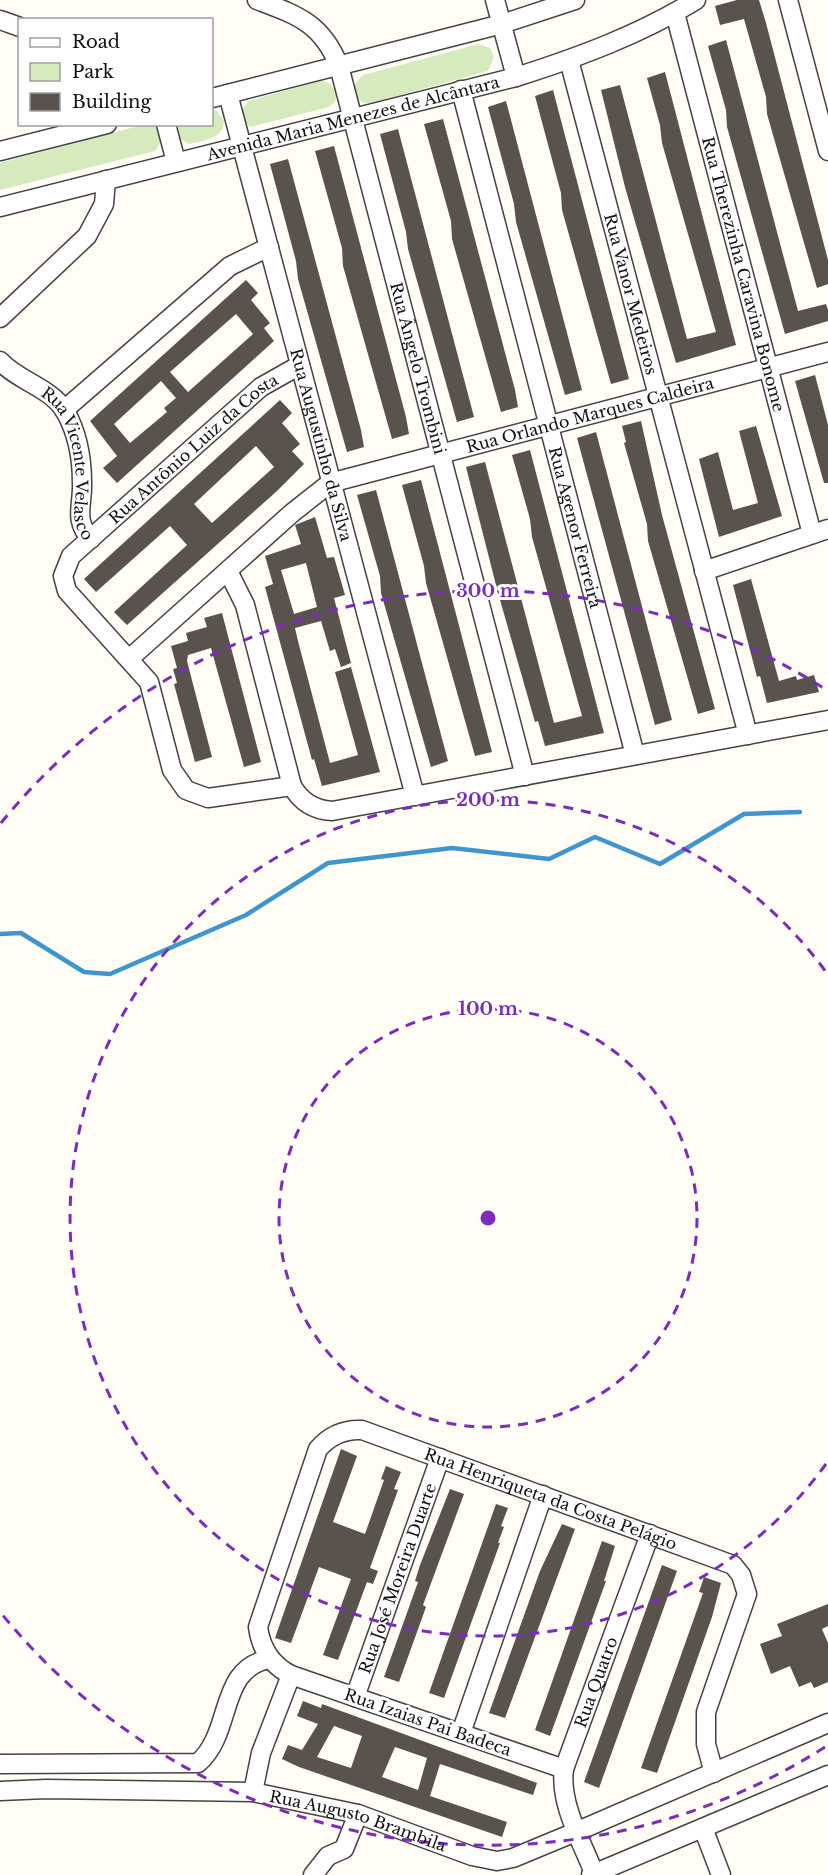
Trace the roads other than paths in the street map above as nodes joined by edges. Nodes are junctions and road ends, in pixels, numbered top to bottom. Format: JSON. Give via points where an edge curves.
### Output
{"nodes":[{"id":1,"x":257,"y":0,"type":"edge"},
{"id":2,"x":495,"y":0,"type":"edge"},
{"id":3,"x":575,"y":0,"type":"edge"},
{"id":4,"x":696,"y":0,"type":"edge"},
{"id":5,"x":788,"y":0,"type":"edge"},
{"id":6,"x":675,"y":13,"type":"junction"},
{"id":7,"x":0,"y":20,"type":"edge"},
{"id":8,"x":502,"y":24,"type":"junction"},
{"id":9,"x":18,"y":26,"type":"edge"},
{"id":10,"x":568,"y":60,"type":"junction"},
{"id":11,"x":339,"y":66,"type":"junction"},
{"id":12,"x":516,"y":76,"type":"junction"},
{"id":13,"x":461,"y":90,"type":"junction"},
{"id":14,"x":220,"y":96,"type":"edge"},
{"id":15,"x":353,"y":118,"type":"junction"},
{"id":16,"x":99,"y":126,"type":"edge"},
{"id":17,"x":167,"y":126,"type":"edge"},
{"id":18,"x":242,"y":146,"type":"junction"},
{"id":19,"x":0,"y":151,"type":"edge"},
{"id":20,"x":828,"y":151,"type":"edge"},
{"id":21,"x":176,"y":162,"type":"junction"},
{"id":22,"x":106,"y":180,"type":"junction"},
{"id":23,"x":0,"y":207,"type":"edge"},
{"id":24,"x":268,"y":247,"type":"junction"},
{"id":25,"x":0,"y":318,"type":"edge"},
{"id":26,"x":828,"y":351,"type":"edge"},
{"id":27,"x":0,"y":361,"type":"edge"},
{"id":28,"x":300,"y":365,"type":"junction"},
{"id":29,"x":768,"y":367,"type":"junction"},
{"id":30,"x":658,"y":396,"type":"junction"},
{"id":31,"x":64,"y":410,"type":"junction"},
{"id":32,"x":549,"y":426,"type":"junction"},
{"id":33,"x":441,"y":454,"type":"junction"},
{"id":34,"x":330,"y":483,"type":"junction"},
{"id":35,"x":820,"y":531,"type":"edge"},
{"id":36,"x":91,"y":538,"type":"junction"},
{"id":37,"x":228,"y":571,"type":"junction"},
{"id":38,"x":704,"y":571,"type":"junction"},
{"id":39,"x":129,"y":659,"type":"junction"},
{"id":40,"x":828,"y":720,"type":"edge"},
{"id":41,"x":748,"y":735,"type":"junction"},
{"id":42,"x":635,"y":755,"type":"junction"},
{"id":43,"x":525,"y":776,"type":"junction"},
{"id":44,"x":292,"y":786,"type":"junction"},
{"id":45,"x":415,"y":796,"type":"junction"},
{"id":46,"x":440,"y":1458,"type":"junction"},
{"id":47,"x":543,"y":1495,"type":"junction"},
{"id":48,"x":650,"y":1533,"type":"junction"},
{"id":49,"x":270,"y":1659,"type":"junction"},
{"id":50,"x":291,"y":1675,"type":"junction"},
{"id":51,"x":355,"y":1697,"type":"junction"},
{"id":52,"x":828,"y":1723,"type":"edge"},
{"id":53,"x":461,"y":1733,"type":"junction"},
{"id":54,"x":0,"y":1764,"type":"edge"},
{"id":55,"x":564,"y":1769,"type":"junction"},
{"id":56,"x":714,"y":1773,"type":"junction"},
{"id":57,"x":828,"y":1775,"type":"edge"},
{"id":58,"x":0,"y":1791,"type":"edge"},
{"id":59,"x":252,"y":1792,"type":"junction"},
{"id":60,"x":358,"y":1814,"type":"junction"},
{"id":61,"x":703,"y":1828,"type":"junction"},
{"id":62,"x":578,"y":1831,"type":"junction"},
{"id":63,"x":328,"y":1857,"type":"junction"},
{"id":64,"x":514,"y":1866,"type":"edge"},
{"id":65,"x":593,"y":1874,"type":"edge"},
{"id":66,"x":313,"y":1875,"type":"edge"},
{"id":67,"x":321,"y":1875,"type":"edge"},
{"id":68,"x":721,"y":1875,"type":"edge"}],
"edges":[{"from":1,"to":11,"type":"street","name":"Rua Ângelo Trombini","via":[[310,23]]},
{"from":2,"to":8,"type":"street"},
{"from":3,"to":8,"type":"street"},
{"from":4,"to":6,"type":"street","name":"Avenida Maria Menezes de Alcântara"},
{"from":5,"to":20,"type":"street"},
{"from":6,"to":10,"type":"street","name":"Avenida Maria Menezes de Alcântara"},
{"from":6,"to":29,"type":"street","name":"Rua Therezinha Caravina Bonome"},
{"from":7,"to":9,"type":"street"},
{"from":8,"to":11,"type":"street"},
{"from":8,"to":12,"type":"street"},
{"from":10,"to":12,"type":"street","name":"Avenida Maria Menezes de Alcântara"},
{"from":10,"to":30,"type":"street","name":"Rua Vanor Medeiros"},
{"from":11,"to":14,"type":"street"},
{"from":11,"to":15,"type":"street","name":"Rua Ângelo Trombini"},
{"from":12,"to":13,"type":"street","name":"Avenida Maria Menezes de Alcântara"},
{"from":13,"to":15,"type":"street","name":"Avenida Maria Menezes de Alcântara"},
{"from":13,"to":32,"type":"street","name":"Rua Agenor Ferreira"},
{"from":14,"to":18,"type":"street","name":"Rua Augustinho da Silva"},
{"from":15,"to":18,"type":"street","name":"Avenida Maria Menezes de Alcântara"},
{"from":15,"to":33,"type":"street","name":"Rua Ângelo Trombini"},
{"from":16,"to":19,"type":"street"},
{"from":17,"to":21,"type":"street"},
{"from":18,"to":21,"type":"street","name":"Avenida Maria Menezes de Alcântara"},
{"from":18,"to":24,"type":"street","name":"Rua Augustinho da Silva"},
{"from":21,"to":22,"type":"street","name":"Avenida Maria Menezes de Alcântara"},
{"from":22,"to":23,"type":"street","name":"Avenida Maria Menezes de Alcântara"},
{"from":22,"to":25,"type":"street","via":[[102,210],[87,236]]},
{"from":24,"to":28,"type":"street","name":"Rua Augustinho da Silva"},
{"from":24,"to":31,"type":"street","via":[[230,266]]},
{"from":26,"to":29,"type":"street","name":"Rua Orlando Marques Caldeira"},
{"from":27,"to":31,"type":"street","name":"Rua Vicente Velasco"},
{"from":28,"to":34,"type":"street","name":"Rua Augustinho da Silva"},
{"from":28,"to":36,"type":"street","name":"Rua Antônio Luiz da Costa","via":[[261,387]]},
{"from":29,"to":30,"type":"street","name":"Rua Orlando Marques Caldeira"},
{"from":29,"to":35,"type":"street","name":"Rua Therezinha Caravina Bonome"},
{"from":30,"to":32,"type":"street","name":"Rua Orlando Marques Caldeira"},
{"from":30,"to":38,"type":"street","name":"Rua Vanor Medeiros"},
{"from":31,"to":36,"type":"street","name":"Rua Vicente Velasco","via":[[79,451],[79,515]]},
{"from":32,"to":33,"type":"street","name":"Rua Orlando Marques Caldeira"},
{"from":32,"to":42,"type":"street","name":"Rua Agenor Ferreira"},
{"from":33,"to":34,"type":"street","name":"Rua Orlando Marques Caldeira"},
{"from":33,"to":43,"type":"street","name":"Rua Ângelo Trombini"},
{"from":34,"to":37,"type":"street","name":"Rua Orlando Marques Caldeira"},
{"from":34,"to":45,"type":"street","name":"Rua Augustinho da Silva"},
{"from":35,"to":38,"type":"street"},
{"from":36,"to":39,"type":"street","name":"Rua Vicente Velasco","via":[[68,561],[63,576],[65,586]]},
{"from":37,"to":39,"type":"street","name":"Rua Orlando Marques Caldeira"},
{"from":37,"to":44,"type":"street","via":[[245,605]]},
{"from":38,"to":41,"type":"street","name":"Rua Vanor Medeiros"},
{"from":39,"to":44,"type":"street","name":"Rua Vicente Velasco","via":[[149,682],[172,770],[186,790],[208,798]]},
{"from":40,"to":41,"type":"street"},
{"from":41,"to":42,"type":"street"},
{"from":42,"to":43,"type":"street"},
{"from":43,"to":45,"type":"street"},
{"from":44,"to":45,"type":"street","via":[[308,805],[326,811]]},
{"from":46,"to":47,"type":"street","name":"Rua Henriqueta da Costa Pelágio"},
{"from":46,"to":49,"type":"street","name":"Rua Henriqueta da Costa Pelágio","via":[[362,1430],[334,1435],[318,1449],[258,1627],[261,1644]]},
{"from":46,"to":51,"type":"street","name":"Rua José Moreira Duarte"},
{"from":47,"to":48,"type":"street","name":"Rua Henriqueta da Costa Pelágio"},
{"from":47,"to":53,"type":"street"},
{"from":48,"to":55,"type":"street","name":"Rua Quatro"},
{"from":48,"to":56,"type":"street","name":"Rua Henriqueta da Costa Pelágio","via":[[727,1561],[744,1581],[747,1594],[743,1611],[706,1712],[706,1744]]},
{"from":49,"to":50,"type":"street","name":"Rua Izaias Pai Badeca"},
{"from":49,"to":54,"type":"street","via":[[247,1667],[237,1679],[216,1743],[198,1763]]},
{"from":50,"to":51,"type":"street","name":"Rua Izaias Pai Badeca"},
{"from":50,"to":59,"type":"street","name":"Rua Augusto Brambila","via":[[261,1753]]},
{"from":51,"to":53,"type":"street","name":"Rua Izaias Pai Badeca"},
{"from":52,"to":56,"type":"street","name":"Rua Augusto Brambila"},
{"from":53,"to":55,"type":"street","name":"Rua Izaias Pai Badeca"},
{"from":55,"to":62,"type":"street","name":"Rua Quatro","via":[[564,1793]]},
{"from":56,"to":62,"type":"street","name":"Rua Augusto Brambila"},
{"from":57,"to":61,"type":"street"},
{"from":58,"to":59,"type":"street"},
{"from":59,"to":60,"type":"street","name":"Rua Augusto Brambila"},
{"from":60,"to":63,"type":"street","via":[[344,1849]]},
{"from":60,"to":64,"type":"street","name":"Rua Augusto Brambila","via":[[480,1859]]},
{"from":61,"to":65,"type":"street"},
{"from":61,"to":68,"type":"street"},
{"from":62,"to":64,"type":"street","name":"Rua Augusto Brambila"},
{"from":62,"to":65,"type":"street","name":"Rua Quatro"},
{"from":63,"to":66,"type":"street"},
{"from":63,"to":67,"type":"street"}]}
